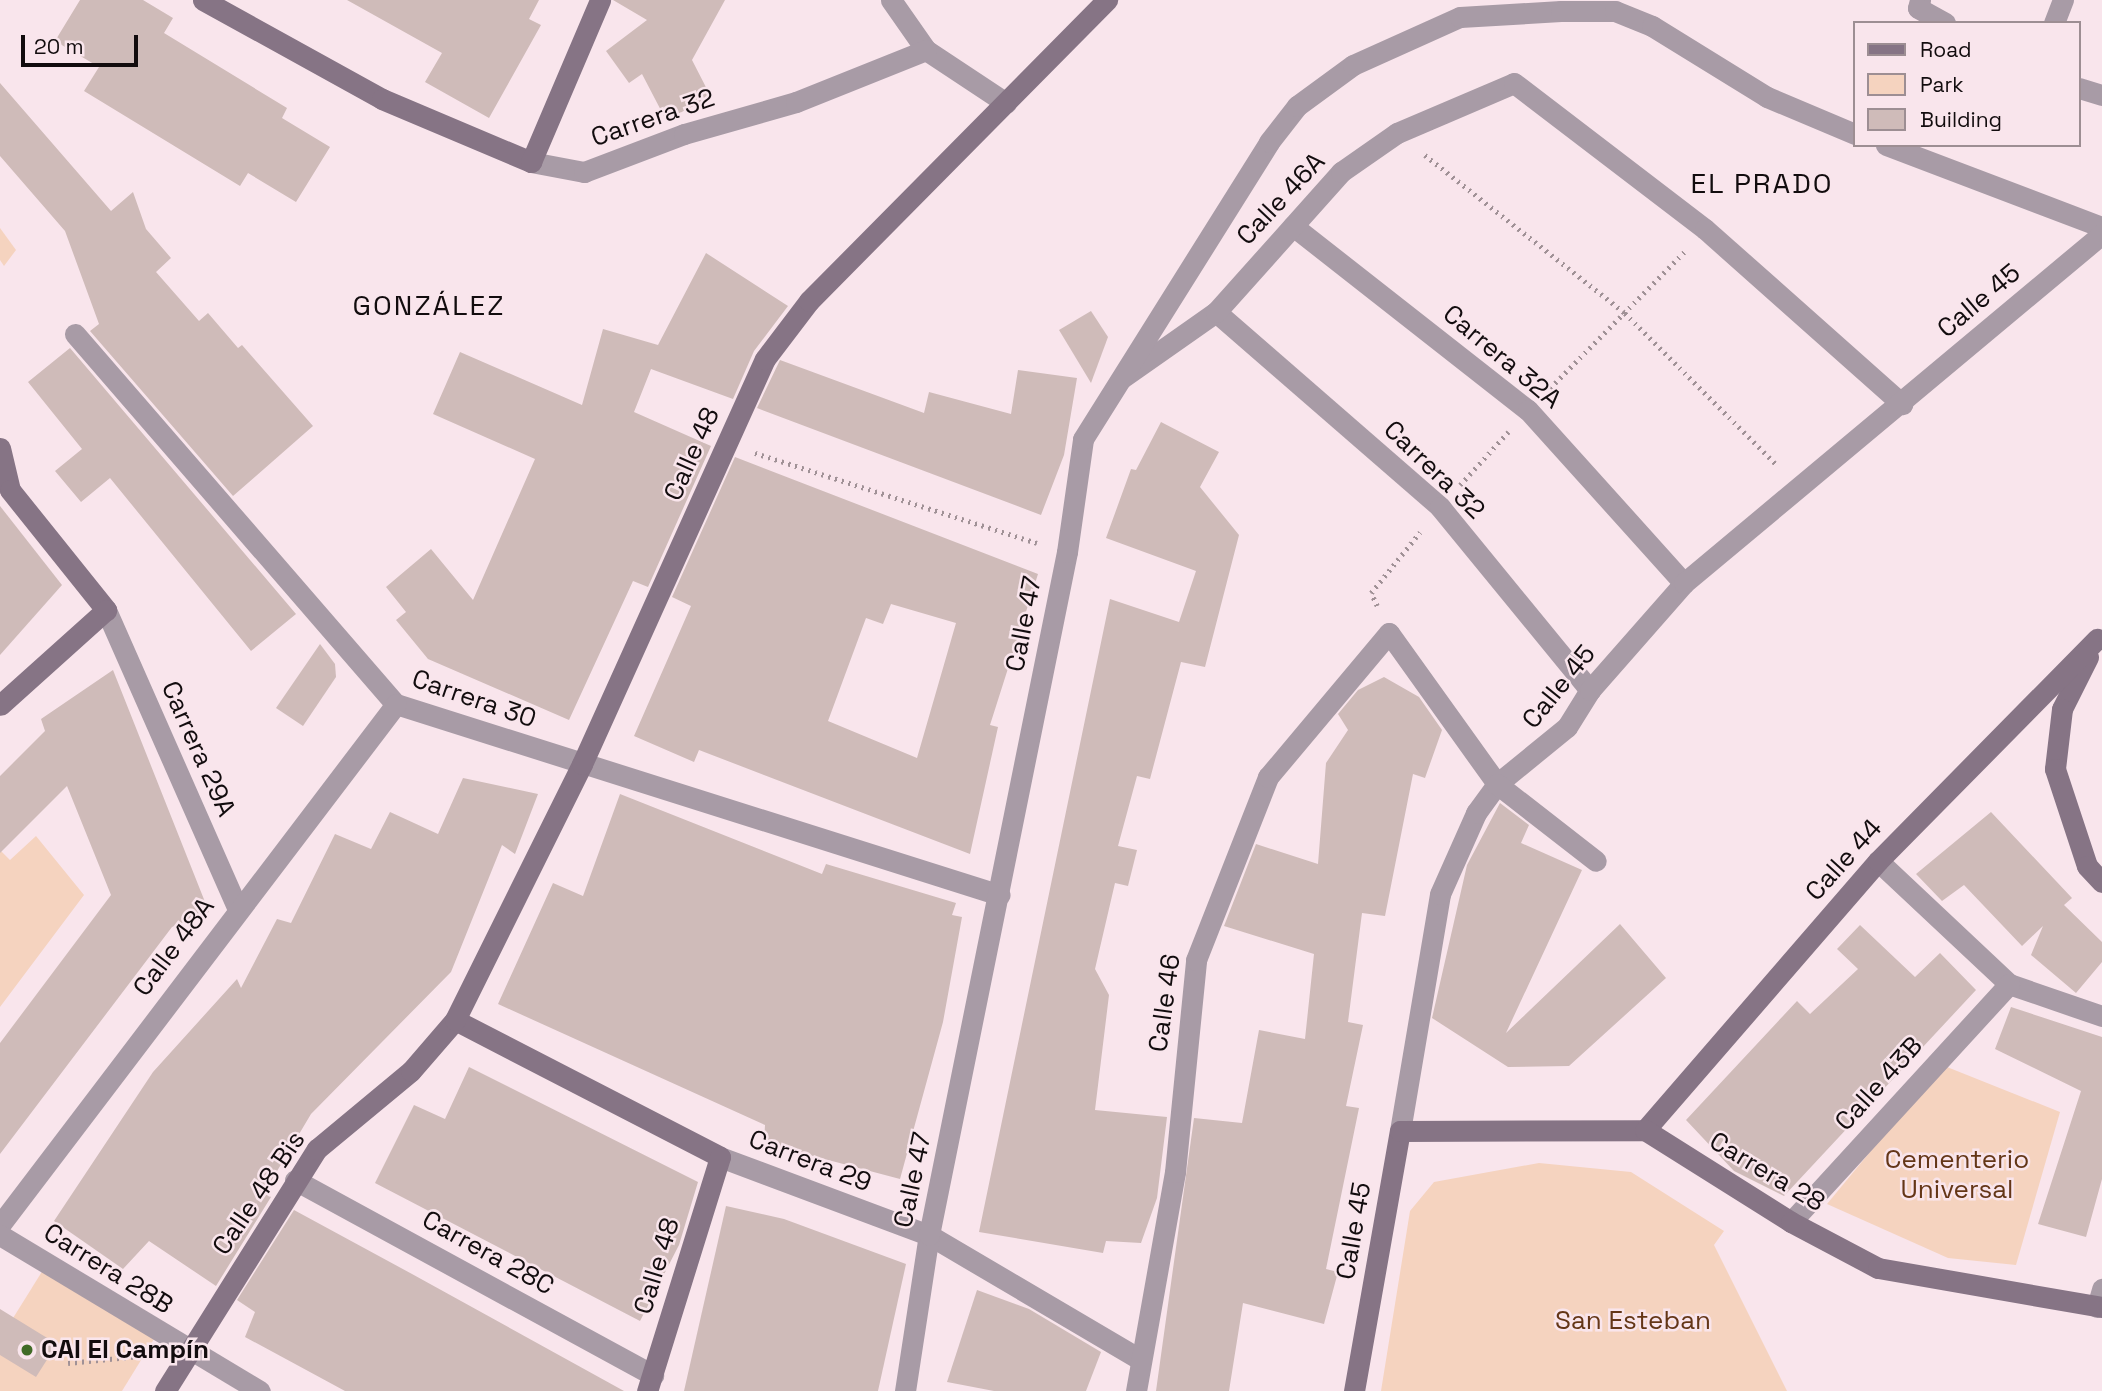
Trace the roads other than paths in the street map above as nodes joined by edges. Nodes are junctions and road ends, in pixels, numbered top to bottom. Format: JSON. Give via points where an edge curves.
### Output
{"nodes":[{"id":1,"x":203,"y":0,"type":"edge"},
{"id":2,"x":600,"y":0,"type":"edge"},
{"id":3,"x":891,"y":0,"type":"edge"},
{"id":4,"x":2063,"y":0,"type":"edge"},
{"id":5,"x":1096,"y":3,"type":"edge"},
{"id":6,"x":1919,"y":4,"type":"edge"},
{"id":7,"x":1942,"y":21,"type":"edge"},
{"id":8,"x":2055,"y":21,"type":"edge"},
{"id":9,"x":926,"y":50,"type":"junction"},
{"id":10,"x":2081,"y":89,"type":"edge"},
{"id":11,"x":2102,"y":96,"type":"edge"},
{"id":12,"x":1006,"y":103,"type":"junction"},
{"id":13,"x":1854,"y":134,"type":"edge"},
{"id":14,"x":1891,"y":147,"type":"edge"},
{"id":15,"x":531,"y":162,"type":"junction"},
{"id":16,"x":1293,"y":226,"type":"junction"},
{"id":17,"x":2102,"y":227,"type":"edge"},
{"id":18,"x":2102,"y":234,"type":"edge"},
{"id":19,"x":1216,"y":312,"type":"junction"},
{"id":20,"x":75,"y":334,"type":"dead end"},
{"id":21,"x":1111,"y":385,"type":"junction"},
{"id":22,"x":1902,"y":404,"type":"junction"},
{"id":23,"x":0,"y":448,"type":"edge"},
{"id":24,"x":1684,"y":583,"type":"junction"},
{"id":25,"x":107,"y":610,"type":"junction"},
{"id":26,"x":2099,"y":637,"type":"edge"},
{"id":27,"x":1590,"y":690,"type":"junction"},
{"id":28,"x":396,"y":704,"type":"junction"},
{"id":29,"x":0,"y":705,"type":"edge"},
{"id":30,"x":582,"y":764,"type":"junction"},
{"id":31,"x":1497,"y":784,"type":"junction"},
{"id":32,"x":1596,"y":861,"type":"dead end"},
{"id":33,"x":1878,"y":861,"type":"junction"},
{"id":34,"x":2102,"y":882,"type":"edge"},
{"id":35,"x":1000,"y":895,"type":"junction"},
{"id":36,"x":237,"y":909,"type":"junction"},
{"id":37,"x":2009,"y":984,"type":"junction"},
{"id":38,"x":2102,"y":1016,"type":"edge"},
{"id":39,"x":455,"y":1020,"type":"junction"},
{"id":40,"x":1645,"y":1130,"type":"junction"},
{"id":41,"x":1400,"y":1131,"type":"junction"},
{"id":42,"x":720,"y":1157,"type":"junction"},
{"id":43,"x":295,"y":1180,"type":"junction"},
{"id":44,"x":1791,"y":1222,"type":"junction"},
{"id":45,"x":0,"y":1225,"type":"edge"},
{"id":46,"x":0,"y":1235,"type":"edge"},
{"id":47,"x":929,"y":1235,"type":"junction"},
{"id":48,"x":2100,"y":1301,"type":"edge"},
{"id":49,"x":190,"y":1352,"type":"junction"},
{"id":50,"x":1141,"y":1360,"type":"junction"},
{"id":51,"x":650,"y":1383,"type":"edge"},
{"id":52,"x":165,"y":1391,"type":"edge"},
{"id":53,"x":260,"y":1391,"type":"edge"},
{"id":54,"x":905,"y":1391,"type":"edge"},
{"id":55,"x":1136,"y":1391,"type":"edge"},
{"id":56,"x":1354,"y":1391,"type":"edge"}],
"edges":[{"from":1,"to":15,"type":"street","name":"Carrera 32","via":[[382,99]]},
{"from":2,"to":15,"type":"street"},
{"from":3,"to":9,"type":"street"},
{"from":4,"to":8,"type":"street"},
{"from":5,"to":12,"type":"street","name":"Calle 48"},
{"from":6,"to":7,"type":"street"},
{"from":9,"to":12,"type":"street"},
{"from":9,"to":15,"type":"street","name":"Carrera 32","via":[[796,102],[684,134],[584,172]]},
{"from":10,"to":11,"type":"street"},
{"from":12,"to":30,"type":"street","name":"Calle 48","via":[[809,301],[765,359]]},
{"from":13,"to":21,"type":"street","name":"Calle 47","via":[[1767,97],[1652,26],[1615,11],[1460,17],[1353,65],[1297,106]]},
{"from":14,"to":17,"type":"street"},
{"from":16,"to":19,"type":"street","name":"Calle 46A"},
{"from":16,"to":22,"type":"street","name":"Calle 46A","via":[[1340,172],[1397,133],[1514,83],[1738,259]]},
{"from":16,"to":24,"type":"street","name":"Carrera 32A","via":[[1528,410]]},
{"from":18,"to":22,"type":"street","name":"Calle 45"},
{"from":19,"to":21,"type":"street","name":"Calle 46A"},
{"from":19,"to":27,"type":"street","name":"Carrera 32","via":[[1440,508]]},
{"from":20,"to":28,"type":"street","name":"Carrera 30"},
{"from":21,"to":35,"type":"street","name":"Calle 47","via":[[1083,439],[1067,552]]},
{"from":22,"to":24,"type":"street","name":"Calle 45"},
{"from":23,"to":25,"type":"street","via":[[10,490]]},
{"from":24,"to":27,"type":"street","name":"Calle 45"},
{"from":25,"to":29,"type":"street"},
{"from":25,"to":36,"type":"street","name":"Carrera 29A"},
{"from":26,"to":33,"type":"street","name":"Calle 44"},
{"from":26,"to":34,"type":"street","name":"Calle 44","via":[[2062,709],[2055,769],[2087,866]]},
{"from":27,"to":31,"type":"street","name":"Calle 45","via":[[1558,736]]},
{"from":28,"to":30,"type":"street","name":"Carrera 30"},
{"from":28,"to":36,"type":"street","name":"Calle 48A"},
{"from":30,"to":35,"type":"street","name":"Carrera 30"},
{"from":30,"to":39,"type":"street","name":"Calle 48"},
{"from":31,"to":32,"type":"street"},
{"from":31,"to":41,"type":"street","name":"Calle 45","via":[[1475,813],[1440,894]]},
{"from":31,"to":50,"type":"street","name":"Calle 46","via":[[1389,633],[1268,777],[1196,960],[1175,1172]]},
{"from":33,"to":37,"type":"street"},
{"from":33,"to":40,"type":"street","name":"Calle 44"},
{"from":35,"to":47,"type":"street","name":"Calle 47"},
{"from":36,"to":45,"type":"street","name":"Calle 48A"},
{"from":37,"to":38,"type":"street"},
{"from":37,"to":44,"type":"street","name":"Calle 43B"},
{"from":39,"to":42,"type":"street","name":"Carrera 29"},
{"from":39,"to":43,"type":"street","name":"Calle 48 Bis","via":[[411,1071],[317,1149]]},
{"from":40,"to":41,"type":"street"},
{"from":40,"to":44,"type":"street","name":"Carrera 28"},
{"from":41,"to":56,"type":"street","name":"Calle 45"},
{"from":42,"to":47,"type":"street","name":"Carrera 29"},
{"from":42,"to":51,"type":"street","name":"Calle 48"},
{"from":43,"to":49,"type":"street","name":"Calle 48 Bis"},
{"from":43,"to":51,"type":"street","name":"Carrera 28C"},
{"from":44,"to":48,"type":"street","name":"Carrera 28","via":[[1878,1268]]},
{"from":46,"to":49,"type":"street","name":"Carrera 28B"},
{"from":47,"to":50,"type":"street","name":"Carrera 29"},
{"from":47,"to":54,"type":"street","name":"Calle 47"},
{"from":49,"to":52,"type":"street","name":"Calle 48 Bis"},
{"from":49,"to":53,"type":"street","name":"Carrera 28B"},
{"from":50,"to":55,"type":"street","name":"Calle 46"}]}
